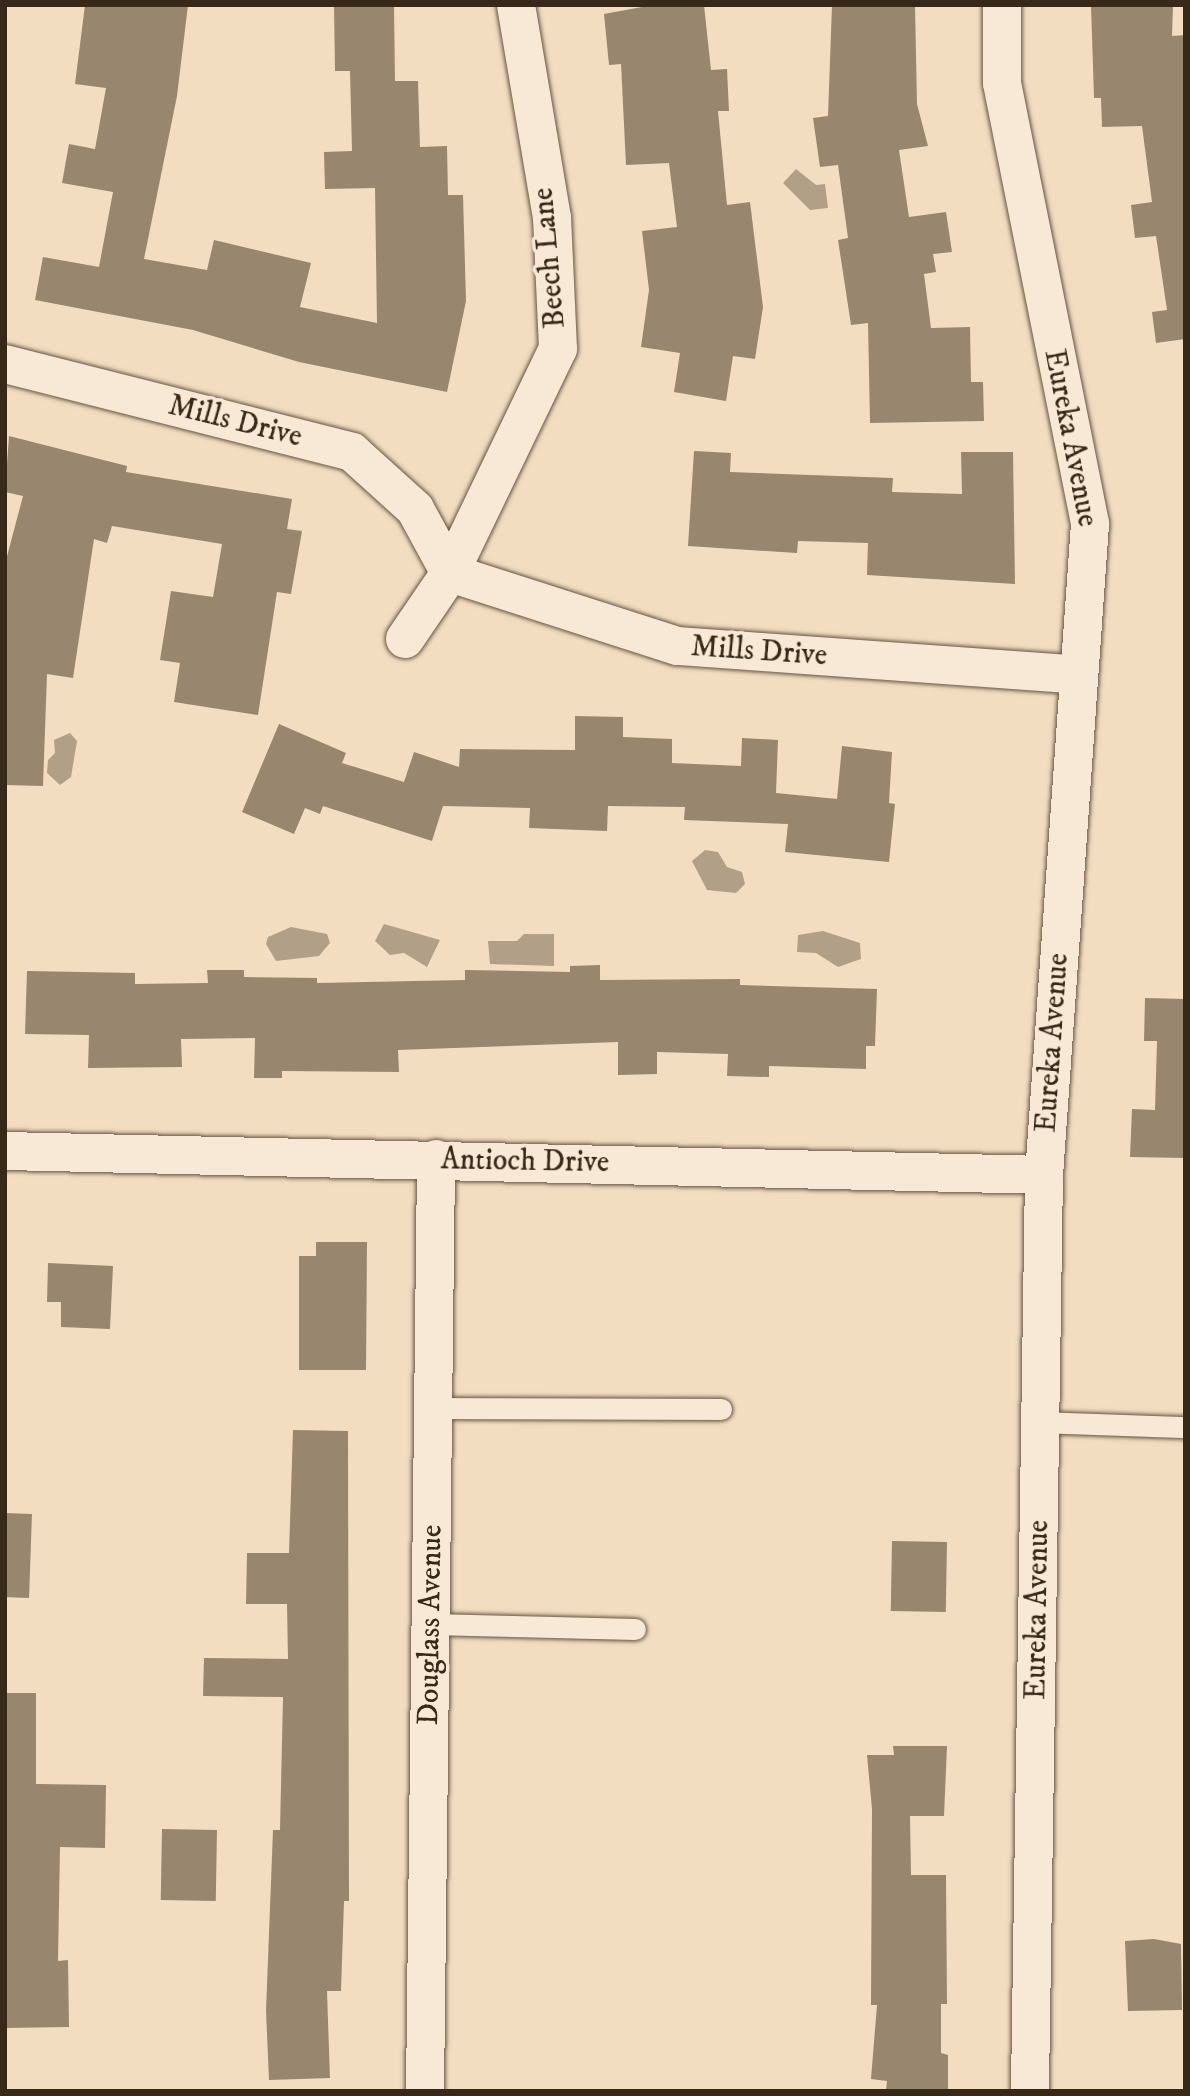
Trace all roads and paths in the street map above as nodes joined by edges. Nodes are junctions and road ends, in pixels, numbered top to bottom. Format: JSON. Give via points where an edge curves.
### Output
{"nodes":[{"id":1,"x":516,"y":5,"type":"edge"},
{"id":2,"x":1002,"y":5,"type":"edge"},
{"id":3,"x":5,"y":364,"type":"edge"},
{"id":4,"x":450,"y":573,"type":"junction"},
{"id":5,"x":405,"y":639,"type":"dead end"},
{"id":6,"x":1078,"y":675,"type":"junction"},
{"id":7,"x":5,"y":1151,"type":"edge"},
{"id":8,"x":436,"y":1159,"type":"junction"},
{"id":9,"x":1044,"y":1175,"type":"junction"},
{"id":10,"x":434,"y":1408,"type":"junction"},
{"id":11,"x":721,"y":1409,"type":"dead end"},
{"id":12,"x":1041,"y":1422,"type":"junction"},
{"id":13,"x":1185,"y":1427,"type":"edge"},
{"id":14,"x":431,"y":1624,"type":"junction"},
{"id":15,"x":635,"y":1629,"type":"dead end"},
{"id":16,"x":425,"y":2091,"type":"edge"},
{"id":17,"x":1030,"y":2091,"type":"edge"}],
"edges":[{"from":1,"to":4,"type":"street","name":"Beech Lane","via":[[552,218],[558,349]]},
{"from":2,"to":6,"type":"street","name":"Eureka Avenue","via":[[1002,83],[1090,524]]},
{"from":3,"to":4,"type":"street","name":"Mills Drive","via":[[352,452],[415,509]]},
{"from":4,"to":5,"type":"street"},
{"from":4,"to":6,"type":"street","name":"Mills Drive","via":[[678,646]]},
{"from":6,"to":9,"type":"street","name":"Eureka Avenue"},
{"from":7,"to":8,"type":"street","name":"Antioch Drive"},
{"from":8,"to":9,"type":"street","name":"Antioch Drive"},
{"from":8,"to":10,"type":"street","name":"Douglass Avenue"},
{"from":9,"to":12,"type":"street","name":"Eureka Avenue"},
{"from":10,"to":11,"type":"lane"},
{"from":10,"to":14,"type":"street","name":"Douglass Avenue"},
{"from":12,"to":13,"type":"lane"},
{"from":12,"to":17,"type":"street","name":"Eureka Avenue"},
{"from":14,"to":15,"type":"lane"},
{"from":14,"to":16,"type":"street","name":"Douglass Avenue"}]}
